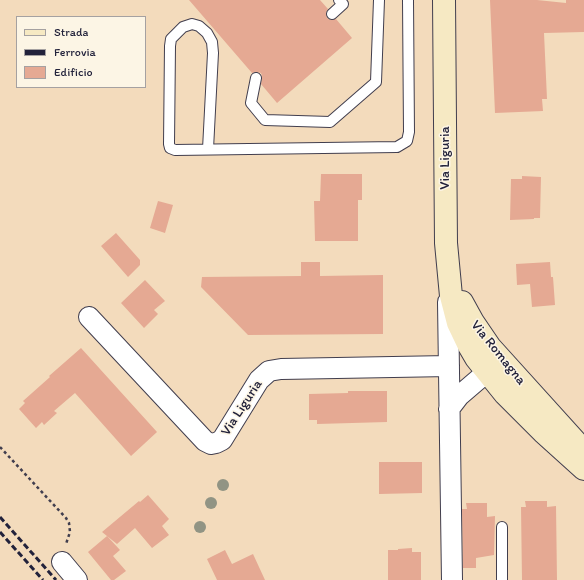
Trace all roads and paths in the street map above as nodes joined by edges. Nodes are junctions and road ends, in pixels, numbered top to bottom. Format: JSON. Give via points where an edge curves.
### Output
{"nodes":[{"id":1,"x":340,"y":0,"type":"edge"},
{"id":2,"x":379,"y":0,"type":"edge"},
{"id":3,"x":408,"y":0,"type":"edge"},
{"id":4,"x":444,"y":0,"type":"edge"},
{"id":5,"x":332,"y":14,"type":"dead end"},
{"id":6,"x":256,"y":78,"type":"dead end"},
{"id":7,"x":208,"y":149,"type":"junction"},
{"id":8,"x":448,"y":270,"type":"junction"},
{"id":9,"x":89,"y":317,"type":"dead end"},
{"id":10,"x":469,"y":337,"type":"junction"},
{"id":11,"x":449,"y":366,"type":"junction"},
{"id":12,"x":487,"y":372,"type":"junction"},
{"id":13,"x":449,"y":409,"type":"junction"},
{"id":14,"x":0,"y":447,"type":"edge"},
{"id":15,"x":584,"y":452,"type":"edge"},
{"id":16,"x":584,"y":468,"type":"edge"},
{"id":17,"x":502,"y":528,"type":"dead end"},
{"id":18,"x":62,"y":562,"type":"joint"},
{"id":19,"x":77,"y":580,"type":"edge"},
{"id":20,"x":452,"y":580,"type":"edge"},
{"id":21,"x":502,"y":580,"type":"edge"}],
"edges":[{"from":1,"to":5,"type":"lane","via":[[343,4]]},
{"from":2,"to":6,"type":"lane","via":[[376,82],[330,122],[265,120],[251,103]]},
{"from":3,"to":7,"type":"lane","via":[[409,132],[403,145],[363,148]]},
{"from":4,"to":8,"type":"main road","name":"Via Liguria"},
{"from":7,"to":7,"type":"lane","via":[[212,42],[208,33],[192,24],[183,27],[172,39],[170,46],[169,144],[170,148],[175,150]]},
{"from":8,"to":10,"type":"street","name":"Via Liguria"},
{"from":8,"to":10,"type":"main road","name":"Via Romagna","via":[[462,303]]},
{"from":9,"to":11,"type":"street","name":"Via Liguria","via":[[205,441],[211,444],[222,440],[226,435],[259,380],[269,371]]},
{"from":10,"to":11,"type":"street","name":"Via Liguria"},
{"from":10,"to":12,"type":"main road","name":"Via Romagna","via":[[469,346]]},
{"from":10,"to":12,"type":"street","name":"Via Liguria","via":[[491,359]]},
{"from":10,"to":15,"type":"main road","name":"Via Romagna"},
{"from":11,"to":13,"type":"street","name":"Via Liguria"},
{"from":12,"to":13,"type":"street","via":[[462,392]]},
{"from":12,"to":16,"type":"main road","name":"Via Romagna","via":[[524,413]]},
{"from":13,"to":20,"type":"street","name":"Via Liguria"},
{"from":14,"to":18,"type":"path","via":[[69,523],[70,532],[61,556]]},
{"from":17,"to":21,"type":"lane"},
{"from":18,"to":19,"type":"street"}]}
